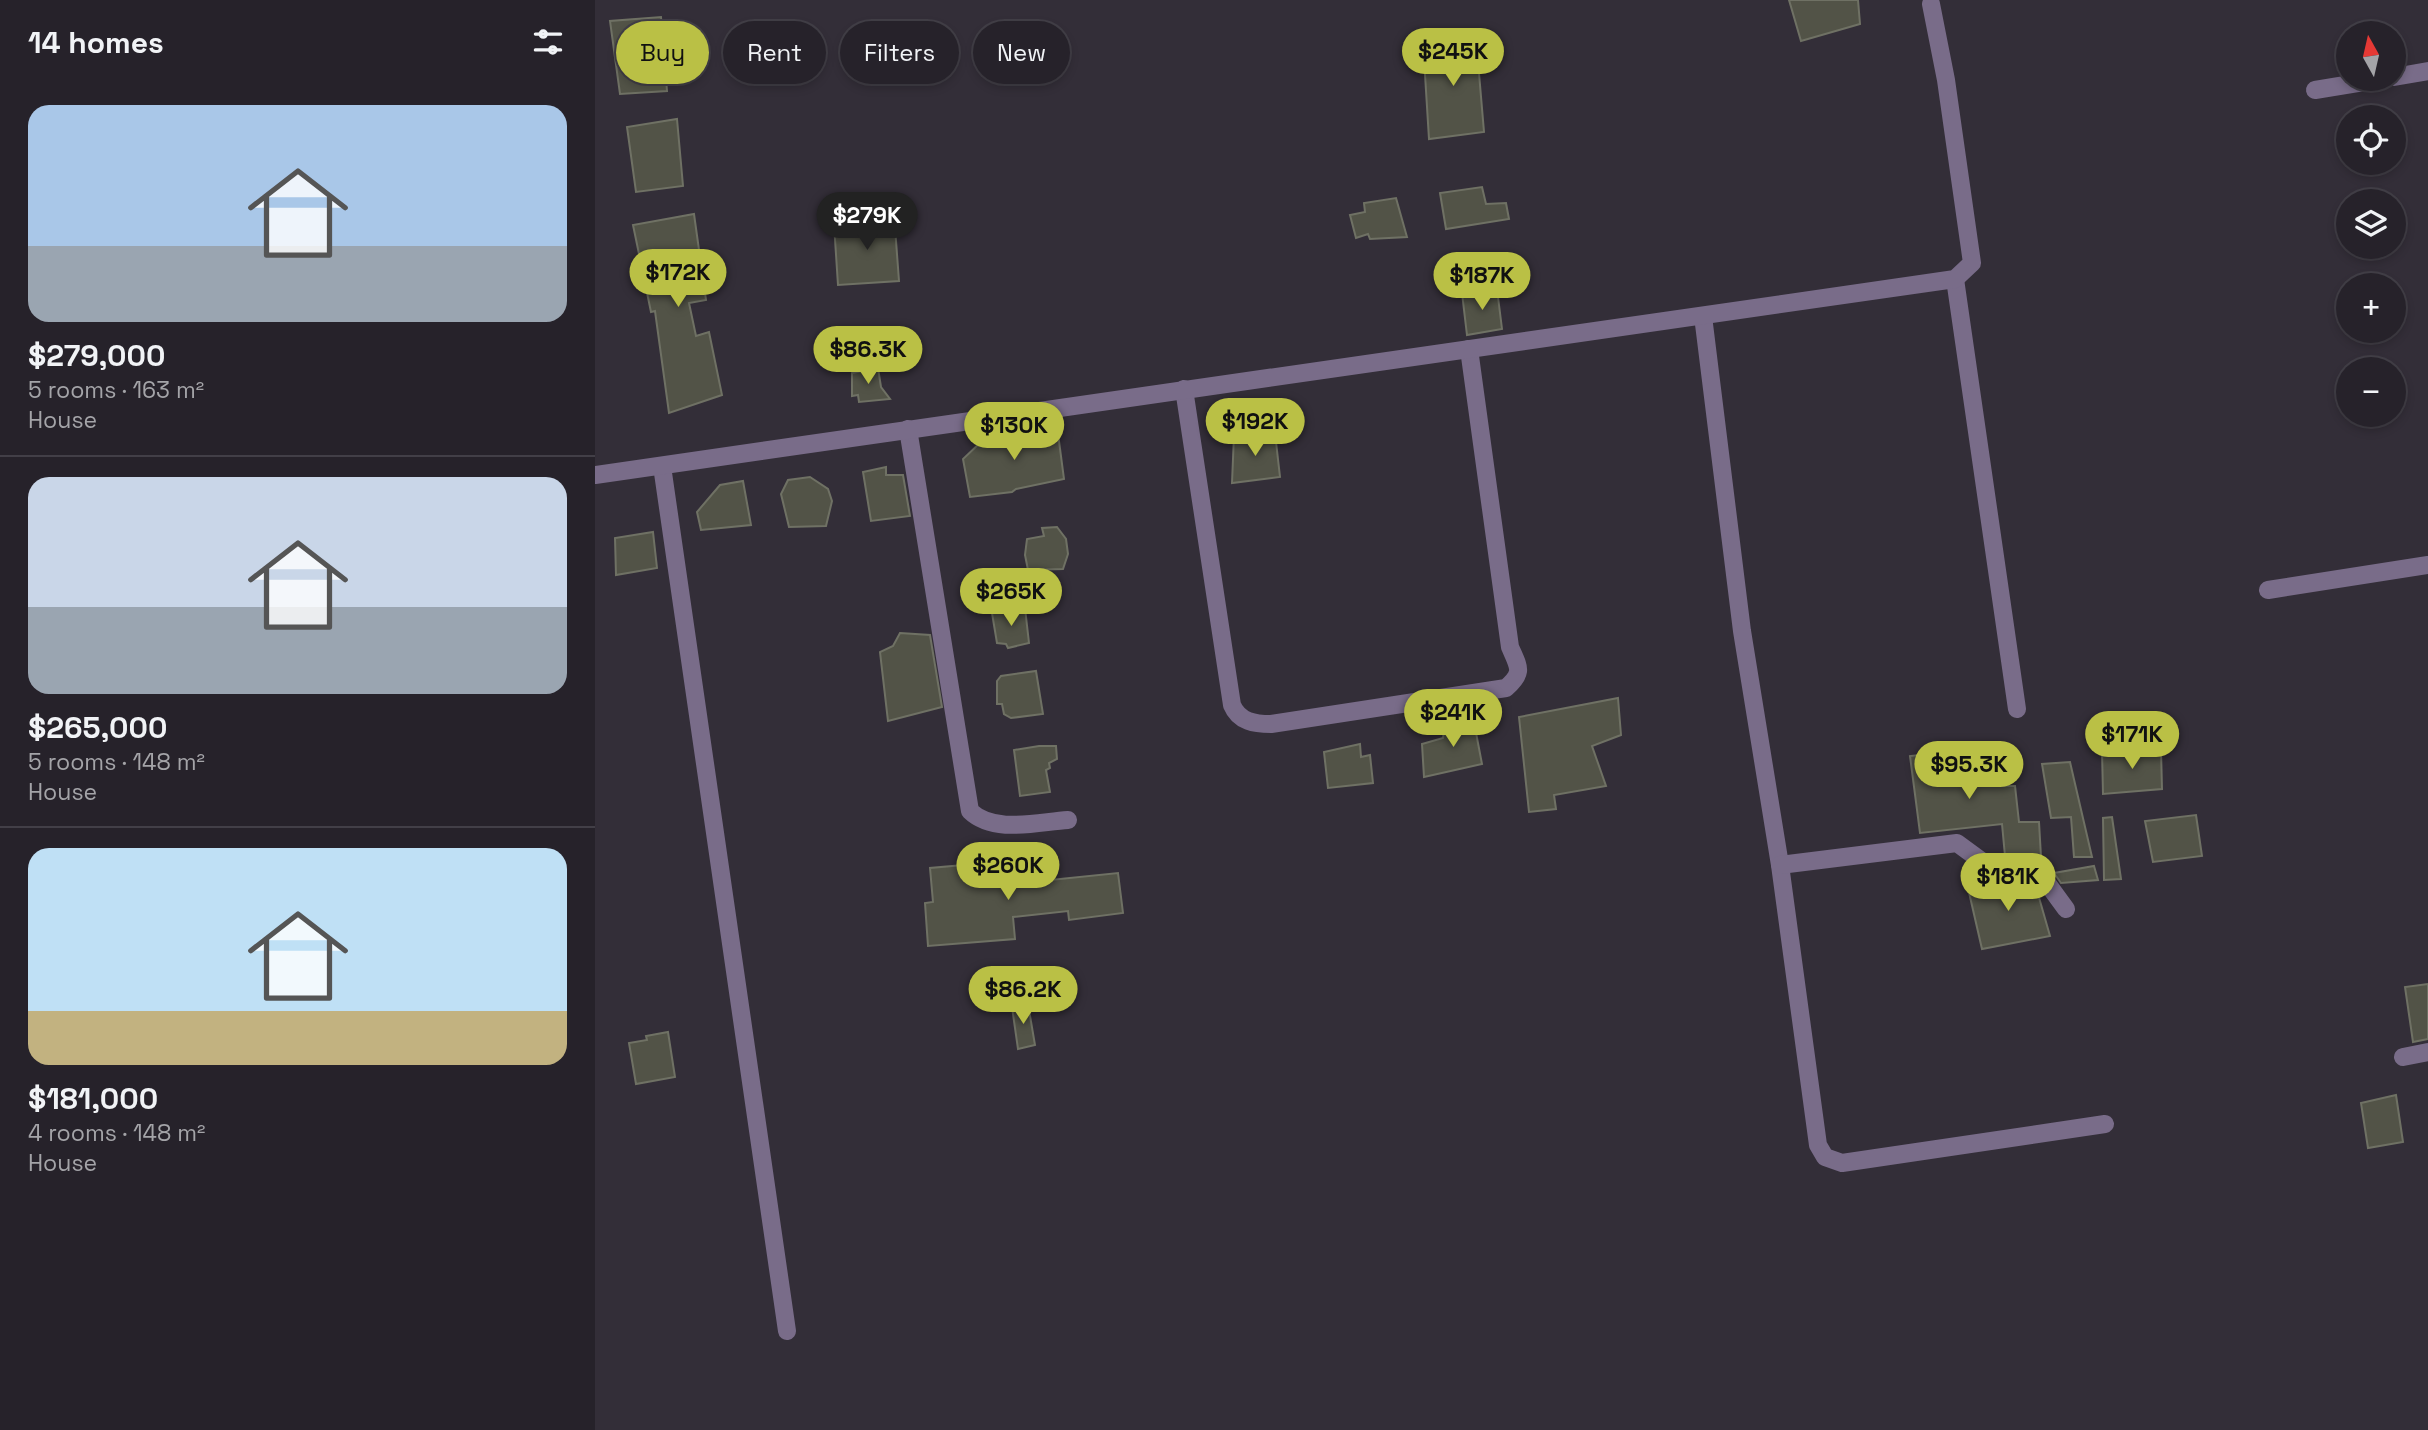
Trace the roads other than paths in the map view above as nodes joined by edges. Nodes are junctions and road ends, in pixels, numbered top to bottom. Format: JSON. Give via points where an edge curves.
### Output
{"nodes":[{"id":1,"x":1931,"y":4,"type":"dead end"},
{"id":2,"x":2428,"y":71,"type":"edge"},
{"id":3,"x":2406,"y":75,"type":"edge"},
{"id":4,"x":2336,"y":87,"type":"edge"},
{"id":5,"x":2315,"y":90,"type":"dead end"},
{"id":6,"x":1955,"y":279,"type":"junction"},
{"id":7,"x":1703,"y":316,"type":"junction"},
{"id":8,"x":1469,"y":349,"type":"junction"},
{"id":9,"x":1184,"y":389,"type":"junction"},
{"id":10,"x":908,"y":429,"type":"junction"},
{"id":11,"x":662,"y":466,"type":"junction"},
{"id":12,"x":595,"y":475,"type":"edge"},
{"id":13,"x":2428,"y":565,"type":"edge"},
{"id":14,"x":2268,"y":590,"type":"dead end"},
{"id":15,"x":2017,"y":709,"type":"dead end"},
{"id":16,"x":1067,"y":820,"type":"dead end"},
{"id":17,"x":1780,"y":865,"type":"junction"},
{"id":18,"x":2066,"y":909,"type":"dead end"},
{"id":19,"x":2428,"y":1052,"type":"edge"},
{"id":20,"x":2403,"y":1057,"type":"dead end"},
{"id":21,"x":2105,"y":1124,"type":"dead end"},
{"id":22,"x":787,"y":1331,"type":"dead end"}],
"edges":[{"from":1,"to":6,"type":"street","via":[[1972,263]]},
{"from":2,"to":3,"type":"street"},
{"from":4,"to":5,"type":"street"},
{"from":6,"to":7,"type":"street"},
{"from":6,"to":15,"type":"street"},
{"from":7,"to":8,"type":"street"},
{"from":7,"to":17,"type":"street","via":[[1742,631]]},
{"from":8,"to":9,"type":"street"},
{"from":8,"to":9,"type":"street","via":[[1517,678],[1506,688],[1271,724],[1253,723],[1236,714],[1232,705]]},
{"from":9,"to":10,"type":"street"},
{"from":10,"to":11,"type":"street"},
{"from":10,"to":16,"type":"street","via":[[970,811],[979,820],[995,824]]},
{"from":11,"to":12,"type":"street"},
{"from":11,"to":22,"type":"street"},
{"from":13,"to":14,"type":"street"},
{"from":17,"to":18,"type":"street","via":[[1957,843],[1987,864],[2039,872]]},
{"from":17,"to":21,"type":"street","via":[[1813,1118],[1825,1157],[1842,1163]]},
{"from":19,"to":20,"type":"street"}]}
